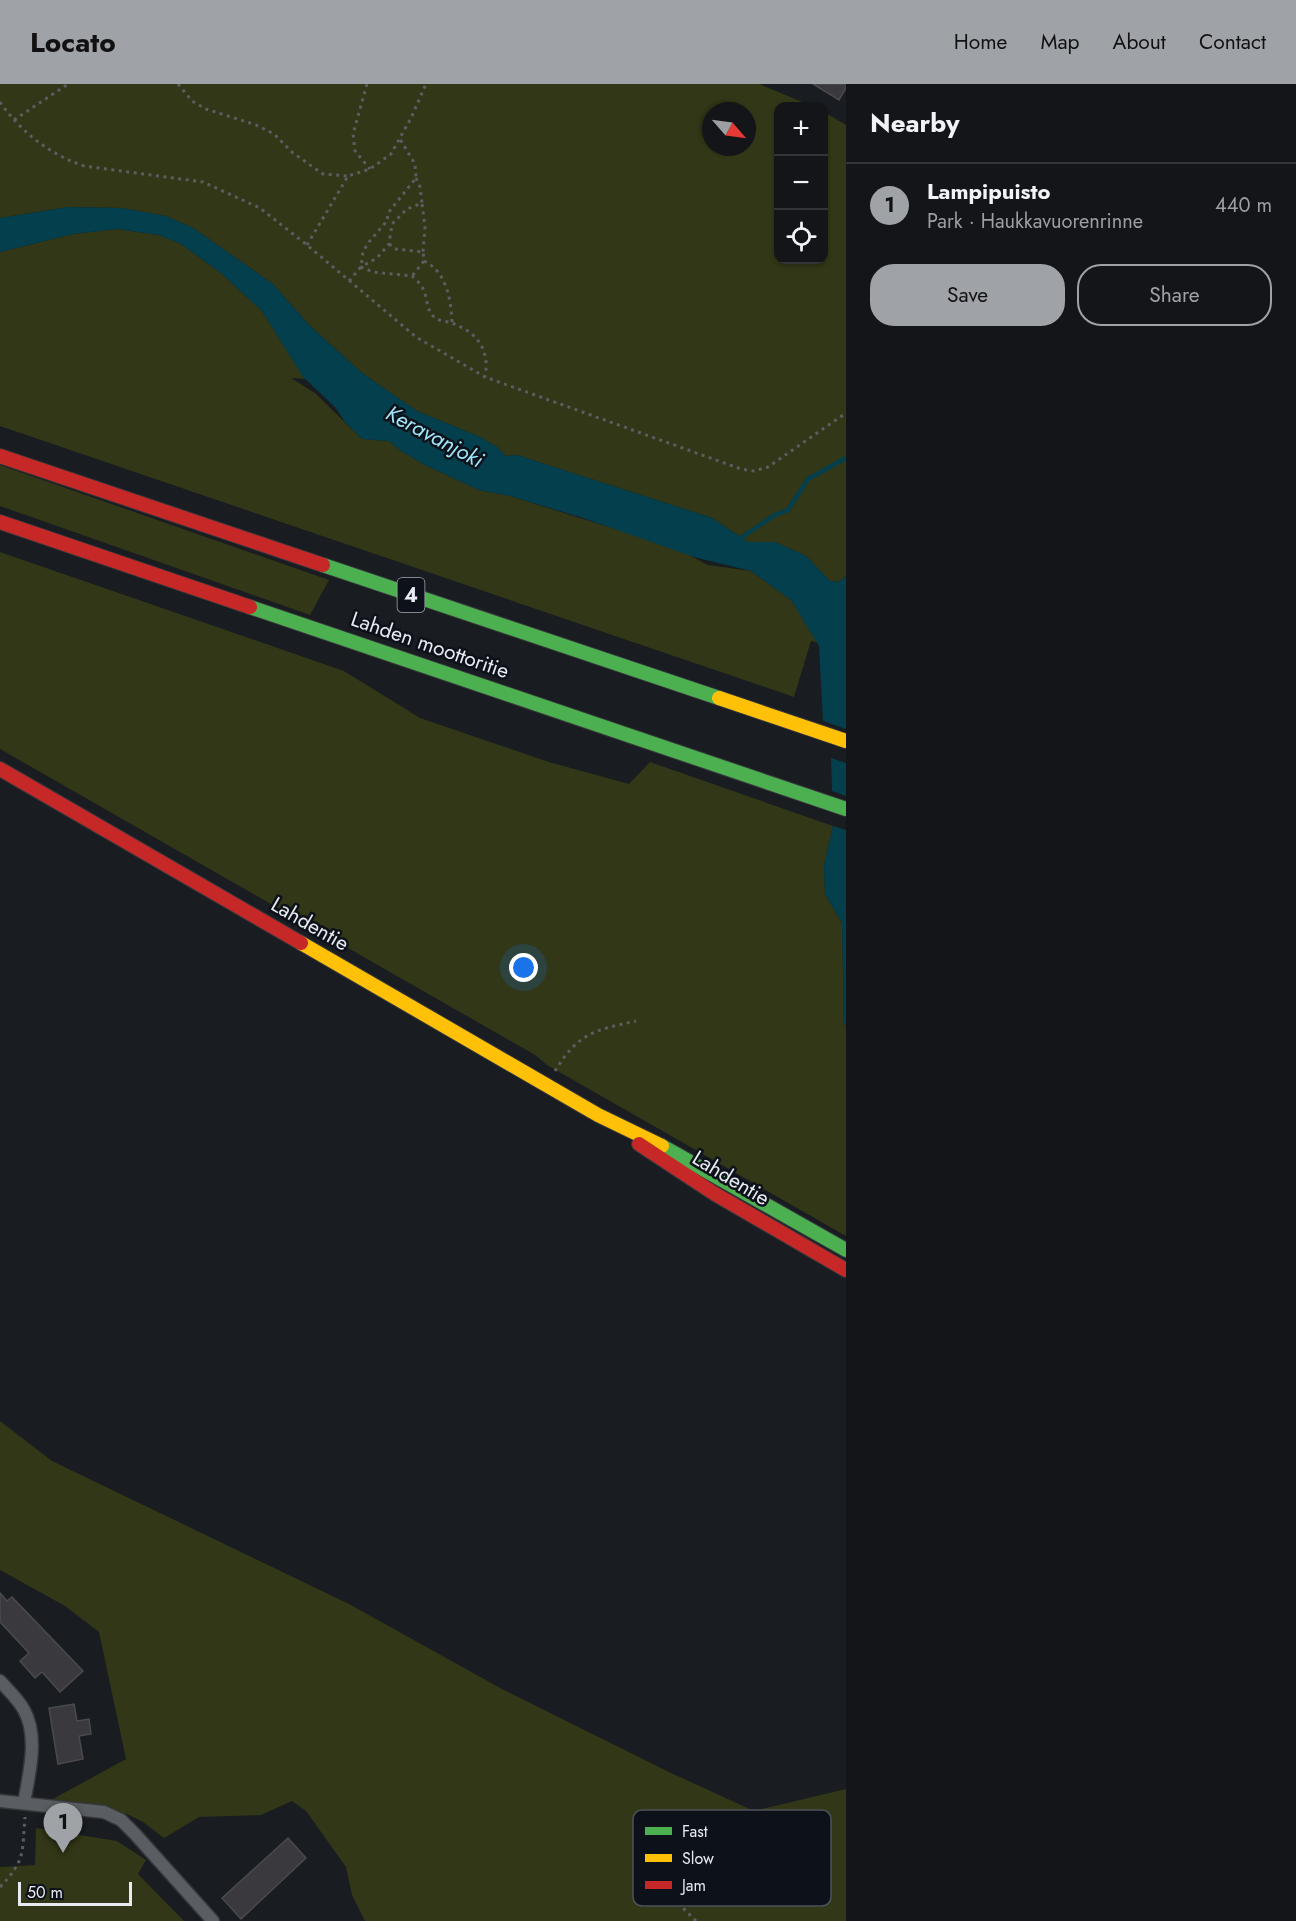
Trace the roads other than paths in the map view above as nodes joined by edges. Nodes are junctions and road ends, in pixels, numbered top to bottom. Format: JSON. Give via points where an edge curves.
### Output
{"nodes":[{"id":1,"x":0,"y":456,"type":"edge"},
{"id":2,"x":0,"y":522,"type":"edge"},
{"id":3,"x":846,"y":741,"type":"edge"},
{"id":4,"x":0,"y":769,"type":"edge"},
{"id":5,"x":846,"y":809,"type":"edge"},
{"id":6,"x":598,"y":1115,"type":"junction"},
{"id":7,"x":803,"y":1225,"type":"junction"},
{"id":8,"x":795,"y":1241,"type":"junction"},
{"id":9,"x":846,"y":1250,"type":"edge"},
{"id":10,"x":846,"y":1270,"type":"edge"},
{"id":11,"x":0,"y":1681,"type":"edge"},
{"id":12,"x":0,"y":1801,"type":"edge"},
{"id":13,"x":24,"y":1809,"type":"junction"},
{"id":14,"x":213,"y":1921,"type":"edge"}],
"edges":[{"from":1,"to":3,"type":"main road","name":"Lahden moottoritie","number":"4"},
{"from":2,"to":5,"type":"main road","name":"Lahden moottoritie"},
{"from":4,"to":6,"type":"main road","name":"Lahdentie"},
{"from":6,"to":7,"type":"main road","name":"Lahdentie","via":[[673,1151]]},
{"from":6,"to":8,"type":"main road","name":"Lahdentie","via":[[664,1163]]},
{"from":7,"to":8,"type":"street"},
{"from":7,"to":9,"type":"main road","name":"Lahdentie"},
{"from":8,"to":10,"type":"main road","name":"Lahdentie"},
{"from":11,"to":13,"type":"street","via":[[26,1713],[31,1734]]},
{"from":12,"to":13,"type":"street"},
{"from":13,"to":14,"type":"street","via":[[113,1815]]}]}
